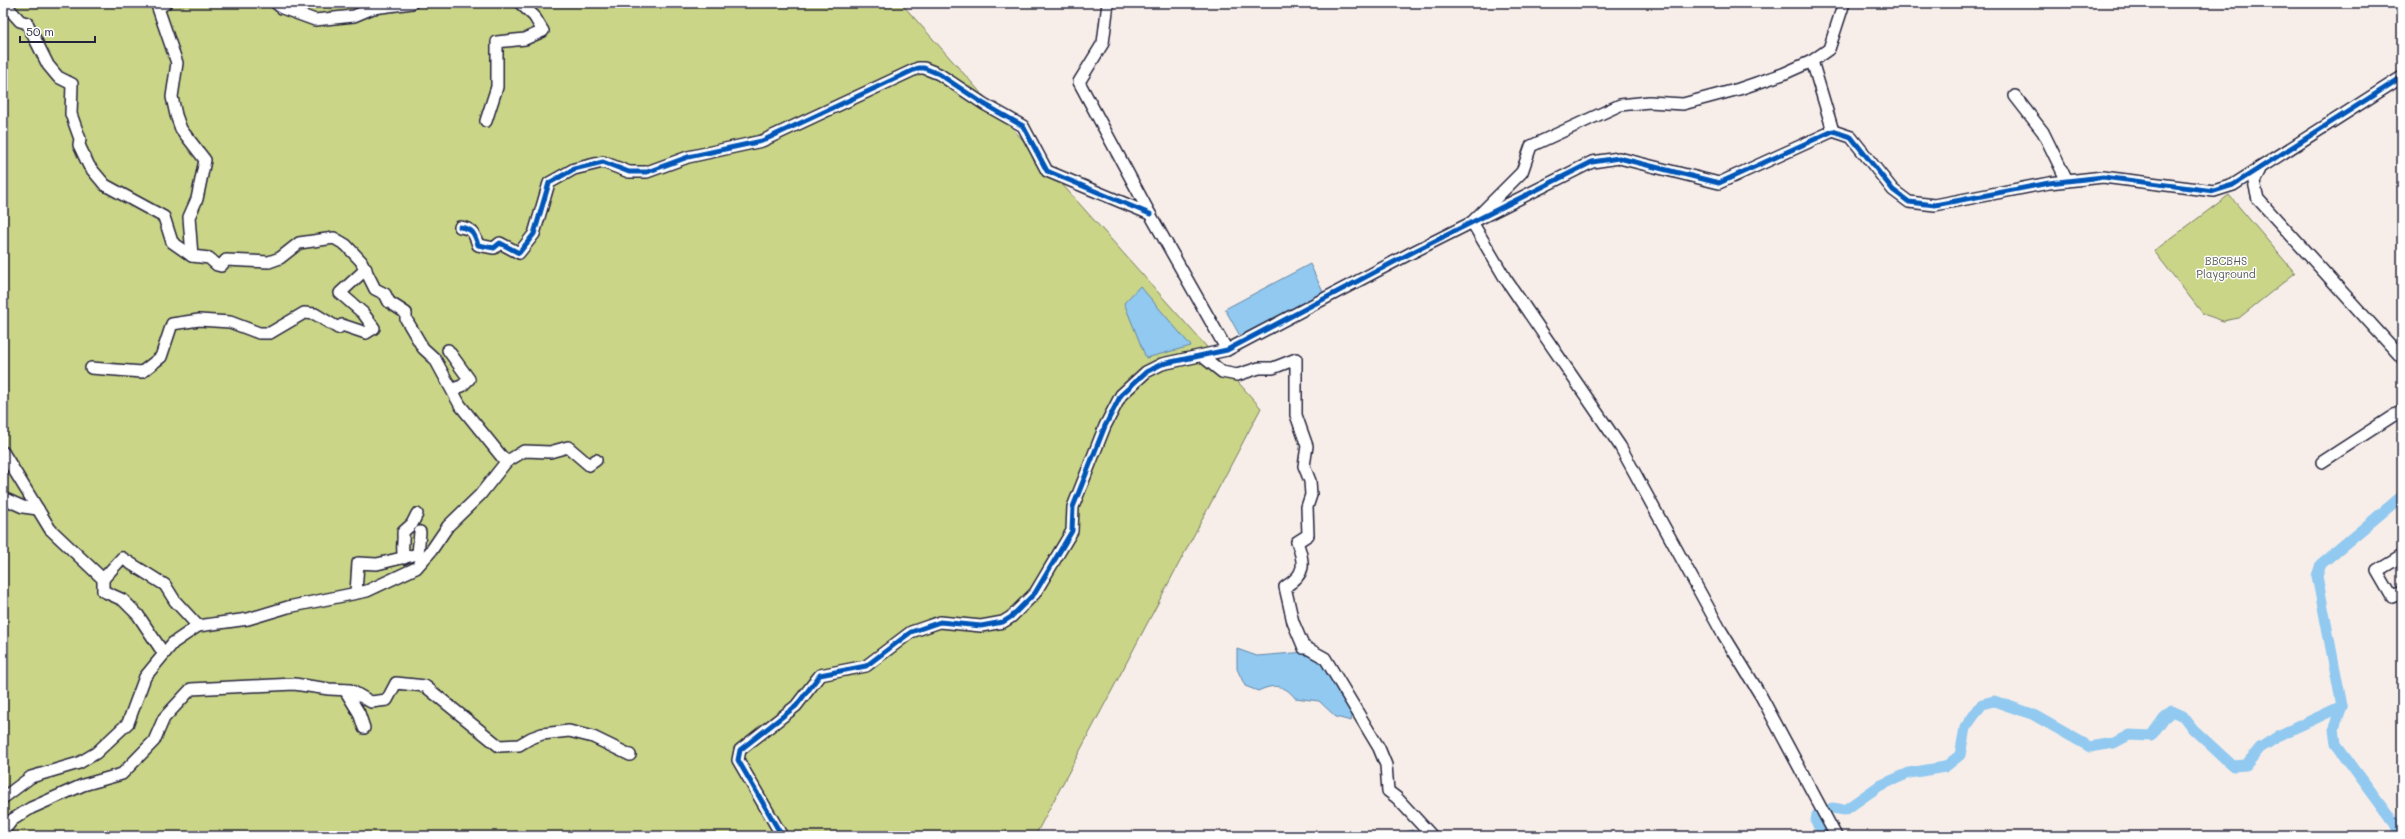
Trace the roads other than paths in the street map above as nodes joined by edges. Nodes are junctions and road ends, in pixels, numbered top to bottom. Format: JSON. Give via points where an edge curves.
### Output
{"nodes":[{"id":1,"x":4,"y":3,"type":"edge"},
{"id":2,"x":166,"y":3,"type":"edge"},
{"id":3,"x":276,"y":3,"type":"edge"},
{"id":4,"x":412,"y":3,"type":"edge"},
{"id":5,"x":520,"y":3,"type":"edge"},
{"id":6,"x":1108,"y":3,"type":"edge"},
{"id":7,"x":1844,"y":3,"type":"edge"},
{"id":8,"x":1812,"y":61,"type":"junction"},
{"id":9,"x":2402,"y":77,"type":"edge"},
{"id":10,"x":2015,"y":96,"type":"dead end"},
{"id":11,"x":486,"y":121,"type":"dead end"},
{"id":12,"x":1833,"y":131,"type":"junction"},
{"id":13,"x":2260,"y":168,"type":"junction"},
{"id":14,"x":2066,"y":181,"type":"junction"},
{"id":15,"x":1150,"y":214,"type":"junction"},
{"id":16,"x":1472,"y":222,"type":"junction"},
{"id":17,"x":460,"y":227,"type":"dead end"},
{"id":18,"x":192,"y":256,"type":"junction"},
{"id":19,"x":366,"y":269,"type":"junction"},
{"id":20,"x":448,"y":350,"type":"dead end"},
{"id":21,"x":1227,"y":350,"type":"junction"},
{"id":22,"x":1202,"y":356,"type":"junction"},
{"id":23,"x":2402,"y":358,"type":"edge"},
{"id":24,"x":91,"y":368,"type":"dead end"},
{"id":25,"x":453,"y":389,"type":"junction"},
{"id":26,"x":2402,"y":410,"type":"edge"},
{"id":27,"x":3,"y":452,"type":"edge"},
{"id":28,"x":596,"y":460,"type":"dead end"},
{"id":29,"x":506,"y":462,"type":"junction"},
{"id":30,"x":2322,"y":462,"type":"dead end"},
{"id":31,"x":3,"y":498,"type":"edge"},
{"id":32,"x":38,"y":509,"type":"junction"},
{"id":33,"x":417,"y":514,"type":"dead end"},
{"id":34,"x":420,"y":532,"type":"dead end"},
{"id":35,"x":2402,"y":556,"type":"edge"},
{"id":36,"x":404,"y":558,"type":"junction"},
{"id":37,"x":103,"y":579,"type":"junction"},
{"id":38,"x":356,"y":593,"type":"junction"},
{"id":39,"x":2402,"y":593,"type":"edge"},
{"id":40,"x":198,"y":626,"type":"junction"},
{"id":41,"x":164,"y":654,"type":"junction"},
{"id":42,"x":345,"y":690,"type":"junction"},
{"id":43,"x":364,"y":728,"type":"dead end"},
{"id":44,"x":630,"y":755,"type":"dead end"},
{"id":45,"x":3,"y":798,"type":"edge"},
{"id":46,"x":3,"y":832,"type":"edge"},
{"id":47,"x":782,"y":836,"type":"edge"},
{"id":48,"x":1432,"y":836,"type":"edge"},
{"id":49,"x":1836,"y":836,"type":"edge"}],
"edges":[{"from":1,"to":18,"type":"street","via":[[20,21],[26,23],[48,66],[58,78],[72,84],[71,114],[80,139],[79,145],[90,166],[105,185],[164,217],[172,242]]},
{"from":2,"to":18,"type":"street","via":[[158,8],[177,63],[172,97],[176,115],[181,129],[205,160],[197,199],[189,216]]},
{"from":3,"to":4,"type":"street","via":[[282,8],[316,20],[354,16],[373,8]]},
{"from":5,"to":11,"type":"street","via":[[534,16],[543,31],[525,39],[497,42],[497,87]]},
{"from":6,"to":15,"type":"street","via":[[1103,43],[1079,82]]},
{"from":7,"to":8,"type":"street","via":[[1829,49]]},
{"from":8,"to":12,"type":"street"},
{"from":8,"to":16,"type":"street","via":[[1747,87],[1684,104],[1649,102],[1620,105],[1531,146],[1522,172]]},
{"from":9,"to":13,"type":"street"},
{"from":10,"to":14,"type":"street","via":[[2043,132]]},
{"from":12,"to":14,"type":"street","via":[[1851,137],[1893,190],[1909,202],[1935,205]]},
{"from":12,"to":16,"type":"street","via":[[1719,183],[1619,158],[1592,162]]},
{"from":13,"to":14,"type":"street","via":[[2233,185],[2214,191],[2103,177]]},
{"from":13,"to":23,"type":"street","via":[[2254,182],[2258,199]]},
{"from":15,"to":17,"type":"street","via":[[1047,171],[1023,126],[939,74],[918,68],[762,141],[688,158],[647,172],[629,172],[603,162],[574,169],[549,183],[534,234],[519,253],[500,243],[494,248],[478,245],[470,228]]},
{"from":15,"to":21,"type":"street"},
{"from":16,"to":21,"type":"street"},
{"from":16,"to":49,"type":"street","via":[[1505,278],[1620,446],[1720,629],[1761,696]]},
{"from":18,"to":19,"type":"street","via":[[209,258],[217,266],[221,266],[226,260],[269,262],[280,258],[299,243],[334,238],[346,245]]},
{"from":19,"to":24,"type":"street","via":[[340,292],[363,313],[374,328],[366,333],[342,326],[338,328],[315,314],[304,313],[270,333],[259,333],[230,322],[198,320],[172,324],[161,357],[142,372]]},
{"from":19,"to":25,"type":"street","via":[[375,289],[385,294],[389,302],[406,313],[406,319],[423,348],[435,359]]},
{"from":20,"to":25,"type":"street","via":[[469,379],[462,386]]},
{"from":21,"to":22,"type":"street"},
{"from":22,"to":47,"type":"street","via":[[1162,364],[1146,372],[1121,395],[1105,426],[1073,507],[1072,531],[1035,593],[1011,617],[1003,622],[981,626],[940,622],[911,632],[866,666],[820,675],[796,706],[740,750],[738,760]]},
{"from":22,"to":48,"type":"street","via":[[1222,372],[1237,375],[1259,368],[1273,368],[1296,359],[1296,415],[1307,446],[1304,466],[1310,481],[1311,495],[1307,507],[1308,535],[1297,542],[1302,571],[1298,579],[1285,587],[1291,616],[1304,648],[1325,658],[1379,748],[1386,765],[1388,792],[1397,798]]},
{"from":25,"to":29,"type":"street","via":[[460,404]]},
{"from":26,"to":30,"type":"street"},
{"from":27,"to":32,"type":"street"},
{"from":28,"to":29,"type":"street","via":[[589,465],[568,447],[550,452],[524,451]]},
{"from":29,"to":38,"type":"street","via":[[480,495],[448,526],[431,552],[416,568],[367,591]]},
{"from":31,"to":32,"type":"street","via":[[23,507]]},
{"from":32,"to":37,"type":"street","via":[[50,529]]},
{"from":33,"to":36,"type":"street","via":[[412,524],[403,532],[404,541],[401,548]]},
{"from":34,"to":36,"type":"street","via":[[418,554]]},
{"from":35,"to":39,"type":"street","via":[[2377,571],[2392,597]]},
{"from":36,"to":38,"type":"street","via":[[377,564],[358,563]]},
{"from":37,"to":40,"type":"street","via":[[122,558],[165,585],[175,601]]},
{"from":37,"to":41,"type":"street","via":[[103,591],[123,600],[138,615]]},
{"from":38,"to":40,"type":"street","via":[[288,607],[248,619]]},
{"from":40,"to":41,"type":"street","via":[[173,643]]},
{"from":41,"to":45,"type":"street","via":[[145,676],[128,723],[96,753],[79,763],[31,777]]},
{"from":42,"to":43,"type":"street","via":[[359,713]]},
{"from":42,"to":44,"type":"street","via":[[350,690],[371,702],[387,700],[396,683],[424,686],[499,746],[519,746],[542,734],[569,731],[593,736]]},
{"from":42,"to":46,"type":"street","via":[[294,684],[191,689],[164,718],[154,741],[122,774],[83,785],[31,808],[12,820]]}]}
